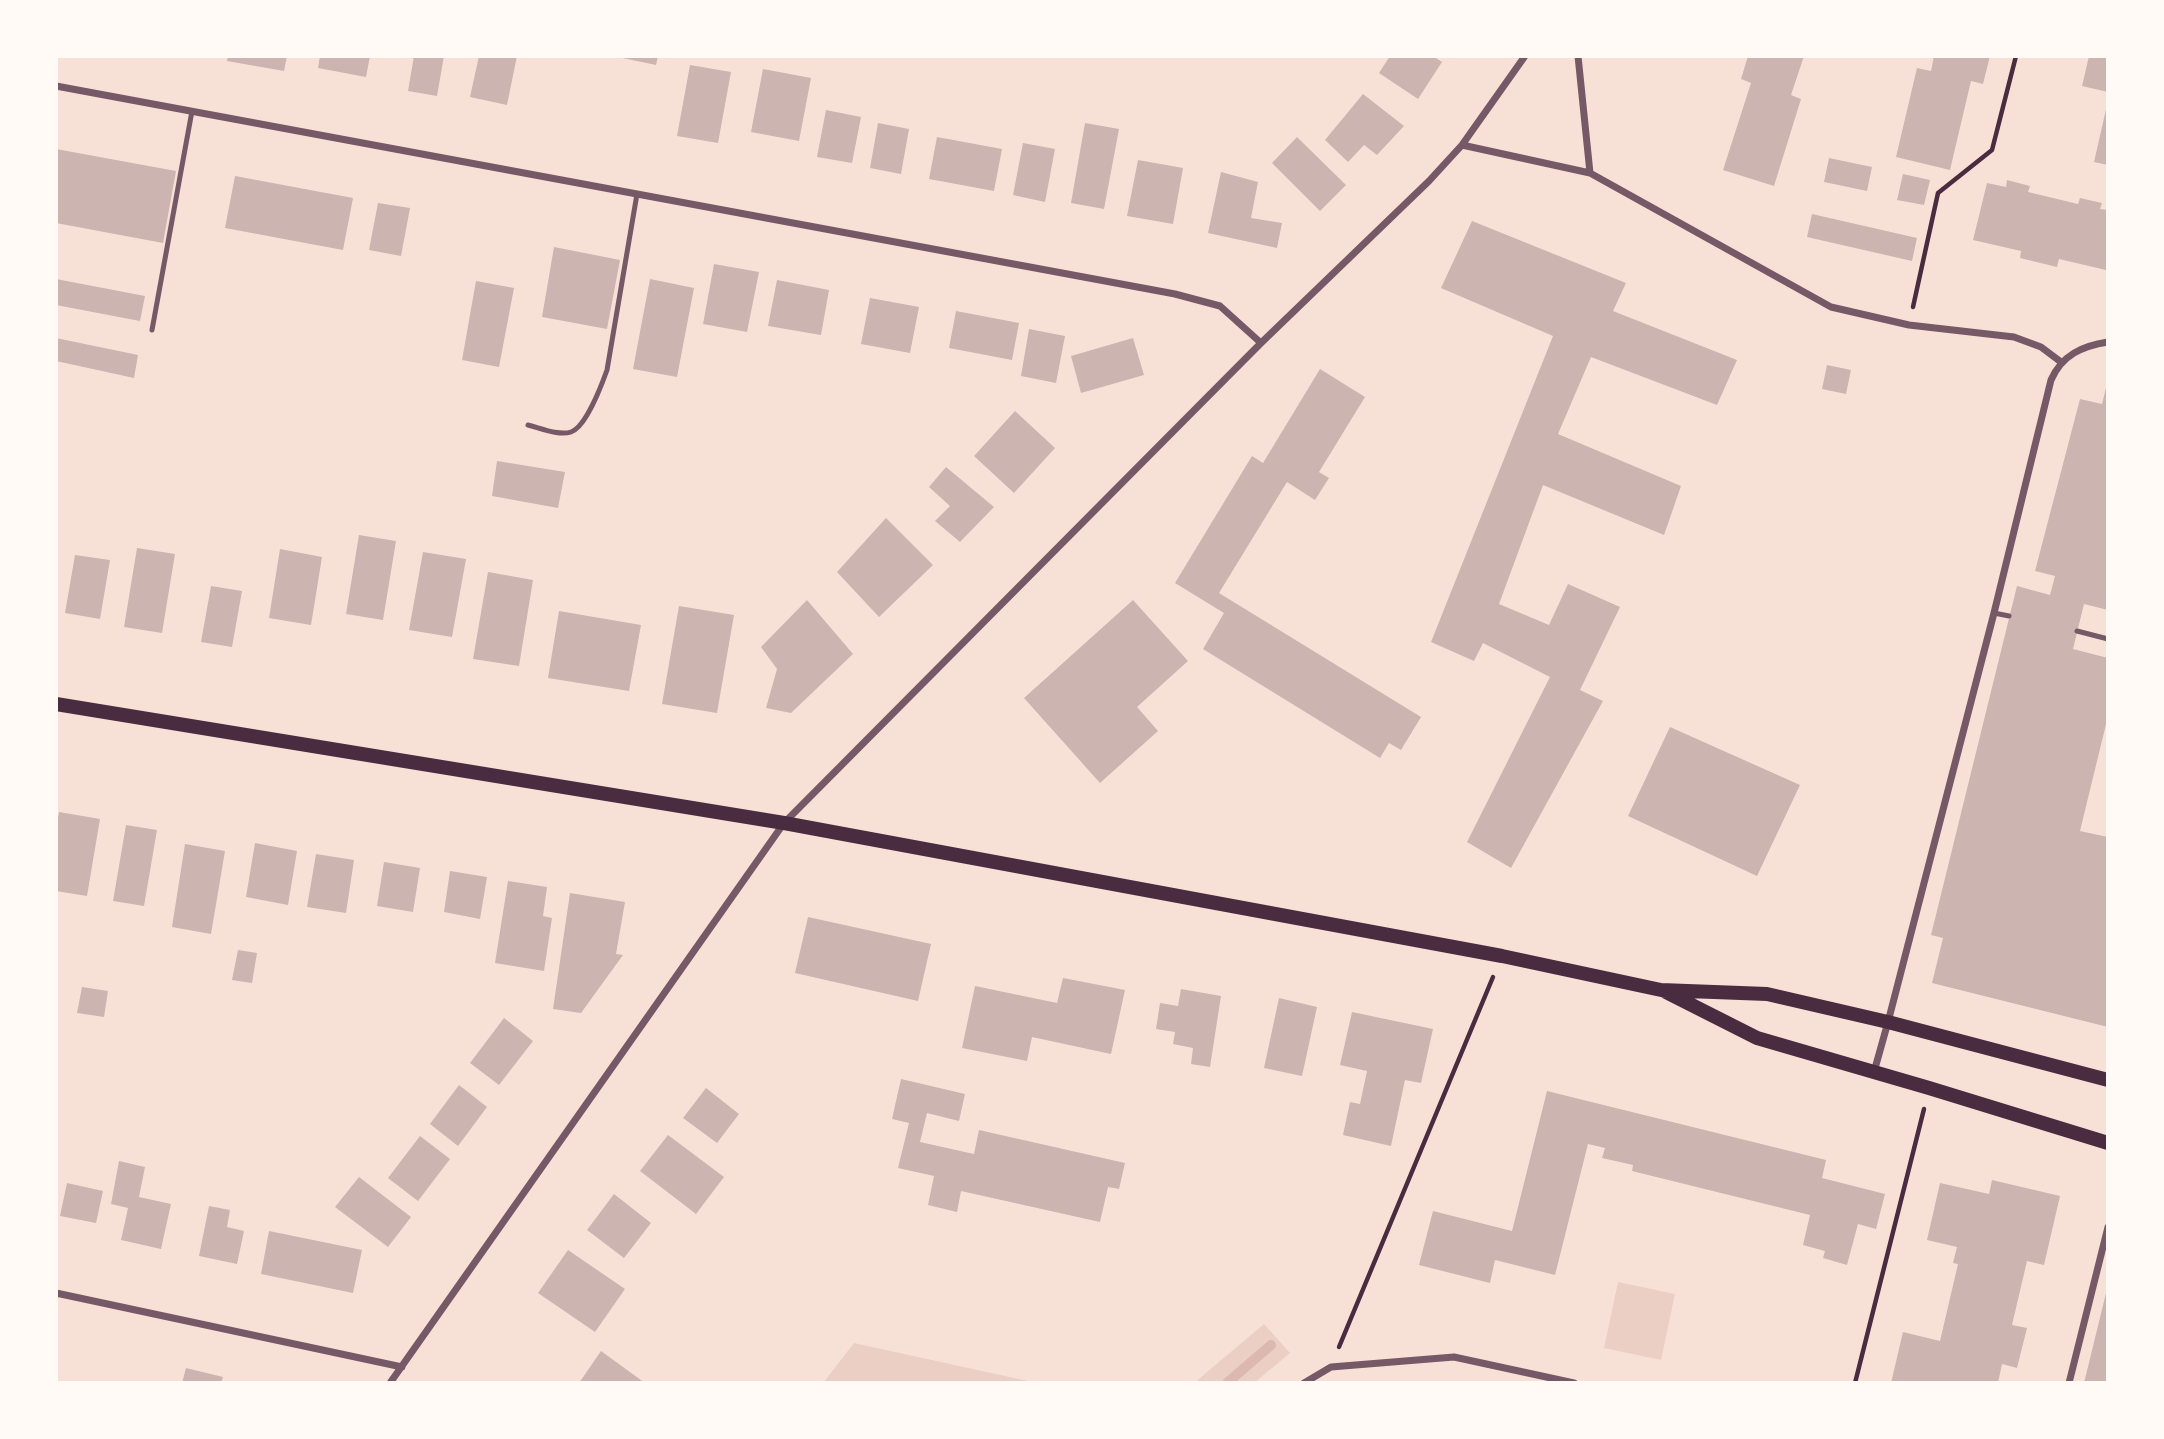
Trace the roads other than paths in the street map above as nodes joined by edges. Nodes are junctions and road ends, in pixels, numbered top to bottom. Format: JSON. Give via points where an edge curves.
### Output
{"nodes":[{"id":1,"x":1525,"y":56,"type":"edge"},
{"id":2,"x":1578,"y":56,"type":"edge"},
{"id":3,"x":56,"y":86,"type":"edge"},
{"id":4,"x":192,"y":111,"type":"junction"},
{"id":5,"x":1462,"y":145,"type":"junction"},
{"id":6,"x":1590,"y":173,"type":"junction"},
{"id":7,"x":637,"y":194,"type":"junction"},
{"id":8,"x":152,"y":330,"type":"dead end"},
{"id":9,"x":2108,"y":342,"type":"edge"},
{"id":10,"x":1261,"y":343,"type":"junction"},
{"id":11,"x":2061,"y":362,"type":"junction"},
{"id":12,"x":528,"y":425,"type":"dead end"},
{"id":13,"x":1994,"y":613,"type":"junction"},
{"id":14,"x":2010,"y":616,"type":"dead end"},
{"id":15,"x":2077,"y":631,"type":"dead end"},
{"id":16,"x":2108,"y":639,"type":"edge"},
{"id":17,"x":56,"y":704,"type":"edge"},
{"id":18,"x":784,"y":823,"type":"junction"},
{"id":19,"x":1661,"y":990,"type":"junction"},
{"id":20,"x":1888,"y":1022,"type":"junction"},
{"id":21,"x":1874,"y":1072,"type":"junction"},
{"id":22,"x":2108,"y":1080,"type":"edge"},
{"id":23,"x":2108,"y":1143,"type":"edge"},
{"id":24,"x":2108,"y":1227,"type":"edge"},
{"id":25,"x":56,"y":1293,"type":"edge"},
{"id":26,"x":402,"y":1367,"type":"junction"},
{"id":27,"x":390,"y":1383,"type":"edge"},
{"id":28,"x":1304,"y":1383,"type":"edge"},
{"id":29,"x":1574,"y":1383,"type":"edge"},
{"id":30,"x":2069,"y":1383,"type":"edge"}],
"edges":[{"from":1,"to":5,"type":"street"},
{"from":2,"to":6,"type":"street"},
{"from":3,"to":4,"type":"street"},
{"from":4,"to":7,"type":"street"},
{"from":4,"to":8,"type":"lane"},
{"from":5,"to":6,"type":"street"},
{"from":5,"to":10,"type":"street"},
{"from":6,"to":11,"type":"street","via":[[1831,307],[1909,325],[2014,337],[2034,343]]},
{"from":7,"to":10,"type":"street","via":[[1175,294],[1220,306]]},
{"from":7,"to":12,"type":"lane","via":[[607,370],[599,392],[577,429],[570,432]]},
{"from":9,"to":11,"type":"street","via":[[2075,351]]},
{"from":10,"to":18,"type":"street"},
{"from":11,"to":13,"type":"street","via":[[2051,380]]},
{"from":13,"to":14,"type":"lane"},
{"from":13,"to":20,"type":"street"},
{"from":15,"to":16,"type":"lane"},
{"from":17,"to":18,"type":"main road"},
{"from":18,"to":19,"type":"main road","via":[[1502,956]]},
{"from":18,"to":26,"type":"street"},
{"from":19,"to":20,"type":"main road","via":[[1767,994]]},
{"from":19,"to":21,"type":"main road","via":[[1757,1038]]},
{"from":20,"to":21,"type":"street"},
{"from":20,"to":22,"type":"main road"},
{"from":21,"to":23,"type":"main road"},
{"from":24,"to":30,"type":"street"},
{"from":25,"to":26,"type":"street"},
{"from":26,"to":27,"type":"street"},
{"from":28,"to":29,"type":"street","via":[[1331,1367],[1454,1357]]}]}
